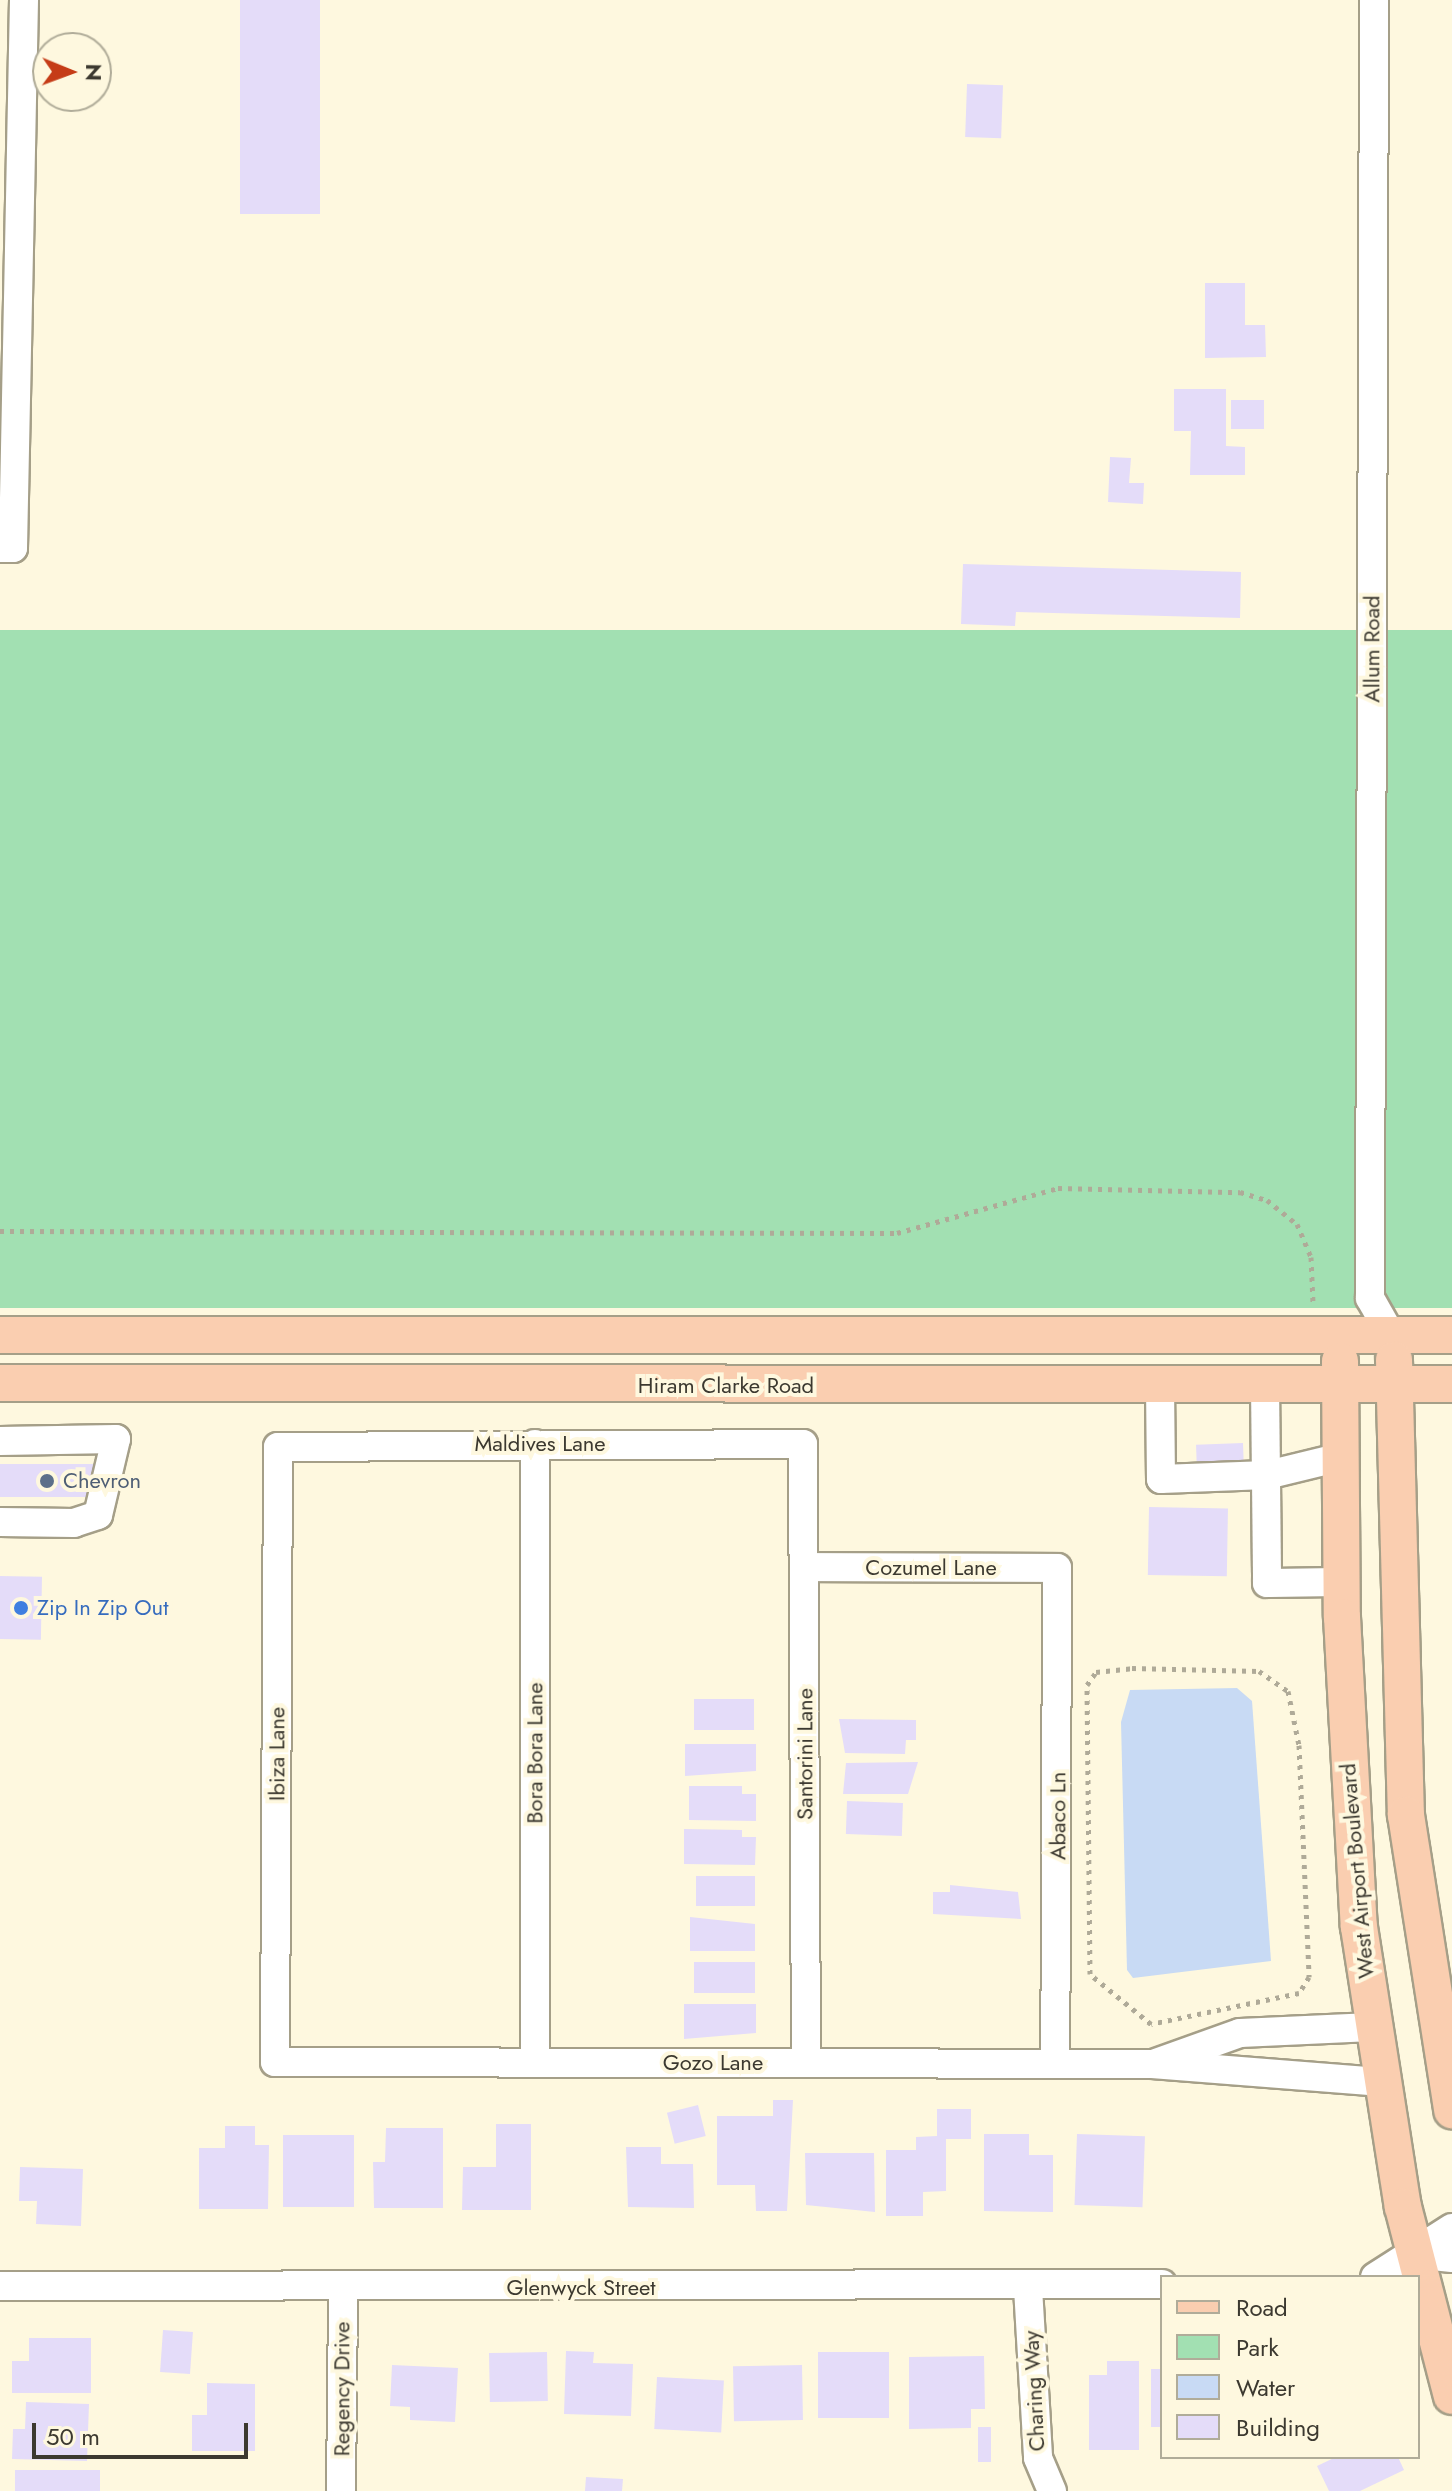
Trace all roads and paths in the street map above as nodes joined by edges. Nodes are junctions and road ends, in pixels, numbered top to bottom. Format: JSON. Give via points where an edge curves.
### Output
{"nodes":[{"id":1,"x":24,"y":0,"type":"edge"},
{"id":2,"x":1374,"y":0,"type":"edge"},
{"id":3,"x":6,"y":548,"type":"edge"},
{"id":4,"x":0,"y":1231,"type":"edge"},
{"id":5,"x":1370,"y":1298,"type":"junction"},
{"id":6,"x":1326,"y":1326,"type":"junction"},
{"id":7,"x":0,"y":1335,"type":"edge"},
{"id":8,"x":136,"y":1335,"type":"junction"},
{"id":9,"x":508,"y":1335,"type":"junction"},
{"id":10,"x":874,"y":1335,"type":"junction"},
{"id":11,"x":1391,"y":1335,"type":"junction"},
{"id":12,"x":1452,"y":1335,"type":"edge"},
{"id":13,"x":0,"y":1383,"type":"edge"},
{"id":14,"x":1265,"y":1384,"type":"junction"},
{"id":15,"x":1340,"y":1384,"type":"junction"},
{"id":16,"x":1397,"y":1384,"type":"junction"},
{"id":17,"x":1452,"y":1384,"type":"edge"},
{"id":18,"x":133,"y":1385,"type":"junction"},
{"id":19,"x":1160,"y":1385,"type":"junction"},
{"id":20,"x":874,"y":1386,"type":"junction"},
{"id":21,"x":508,"y":1387,"type":"junction"},
{"id":22,"x":0,"y":1441,"type":"edge"},
{"id":23,"x":535,"y":1444,"type":"junction"},
{"id":24,"x":803,"y":1444,"type":"joint"},
{"id":25,"x":278,"y":1447,"type":"joint"},
{"id":26,"x":1341,"y":1457,"type":"junction"},
{"id":27,"x":1267,"y":1475,"type":"junction"},
{"id":28,"x":0,"y":1522,"type":"edge"},
{"id":29,"x":804,"y":1567,"type":"junction"},
{"id":30,"x":1057,"y":1568,"type":"joint"},
{"id":31,"x":1341,"y":1582,"type":"junction"},
{"id":32,"x":1288,"y":1691,"type":"joint"},
{"id":33,"x":1372,"y":2027,"type":"junction"},
{"id":34,"x":1297,"y":2031,"type":"junction"},
{"id":35,"x":275,"y":2062,"type":"joint"},
{"id":36,"x":535,"y":2063,"type":"junction"},
{"id":37,"x":806,"y":2063,"type":"junction"},
{"id":38,"x":1055,"y":2064,"type":"junction"},
{"id":39,"x":1152,"y":2064,"type":"junction"},
{"id":40,"x":1296,"y":2076,"type":"junction"},
{"id":41,"x":1379,"y":2082,"type":"junction"},
{"id":42,"x":1452,"y":2110,"type":"edge"},
{"id":43,"x":1452,"y":2228,"type":"edge"},
{"id":44,"x":1414,"y":2254,"type":"junction"},
{"id":45,"x":1452,"y":2258,"type":"edge"},
{"id":46,"x":1378,"y":2275,"type":"edge"},
{"id":47,"x":1420,"y":2275,"type":"edge"},
{"id":48,"x":1420,"y":2276,"type":"edge"},
{"id":49,"x":1160,"y":2284,"type":"edge"},
{"id":50,"x":0,"y":2286,"type":"edge"},
{"id":51,"x":343,"y":2288,"type":"junction"},
{"id":52,"x":1028,"y":2288,"type":"junction"},
{"id":53,"x":1452,"y":2396,"type":"edge"},
{"id":54,"x":341,"y":2491,"type":"edge"},
{"id":55,"x":1052,"y":2491,"type":"edge"}],
"edges":[{"from":1,"to":3,"type":"street"},
{"from":2,"to":5,"type":"street","name":"Allum Road"},
{"from":4,"to":6,"type":"path","via":[[897,1233],[1058,1188],[1240,1192],[1267,1200],[1297,1224],[1311,1257]]},
{"from":5,"to":6,"type":"street"},
{"from":5,"to":11,"type":"street","name":"Allum Road"},
{"from":6,"to":10,"type":"main road"},
{"from":6,"to":11,"type":"main road"},
{"from":6,"to":15,"type":"main road","name":"West Airport Boulevard"},
{"from":7,"to":8,"type":"main road"},
{"from":8,"to":9,"type":"main road"},
{"from":8,"to":18,"type":"main road"},
{"from":9,"to":10,"type":"main road"},
{"from":9,"to":21,"type":"main road"},
{"from":10,"to":20,"type":"main road"},
{"from":11,"to":12,"type":"main road"},
{"from":11,"to":16,"type":"main road"},
{"from":13,"to":18,"type":"main road","name":"Hiram Clarke Road"},
{"from":14,"to":15,"type":"main road","name":"Hiram Clarke Road"},
{"from":14,"to":19,"type":"main road","name":"Hiram Clarke Road"},
{"from":14,"to":27,"type":"street"},
{"from":15,"to":16,"type":"main road","name":"Hiram Clarke Road"},
{"from":15,"to":26,"type":"main road","name":"West Airport Boulevard"},
{"from":16,"to":17,"type":"main road","name":"Hiram Clarke Road"},
{"from":16,"to":42,"type":"main road","via":[[1406,1815]]},
{"from":18,"to":21,"type":"main road","name":"Hiram Clarke Road"},
{"from":19,"to":20,"type":"main road","name":"Hiram Clarke Road"},
{"from":19,"to":27,"type":"street","via":[[1161,1479]]},
{"from":20,"to":21,"type":"main road","name":"Hiram Clarke Road"},
{"from":22,"to":28,"type":"street","via":[[116,1439],[98,1515],[74,1523]]},
{"from":23,"to":24,"type":"street","name":"Maldives Lane"},
{"from":23,"to":25,"type":"street","name":"Maldives Lane"},
{"from":23,"to":36,"type":"street","name":"Bora Bora Lane"},
{"from":24,"to":29,"type":"street","name":"Santorini Lane"},
{"from":25,"to":35,"type":"street","name":"Ibiza Lane"},
{"from":26,"to":27,"type":"street"},
{"from":26,"to":31,"type":"main road","name":"West Airport Boulevard"},
{"from":27,"to":31,"type":"street","via":[[1267,1583]]},
{"from":29,"to":30,"type":"street","name":"Cozumel Lane"},
{"from":29,"to":37,"type":"street","name":"Santorini Lane"},
{"from":30,"to":38,"type":"street","name":"Abaco Ln"},
{"from":31,"to":33,"type":"main road","name":"West Airport Boulevard","via":[[1349,1820]]},
{"from":32,"to":32,"type":"path","via":[[1299,1745],[1307,1987],[1151,2024],[1090,1974],[1087,1685],[1096,1672],[1120,1669],[1228,1669],[1279,1679]]},
{"from":33,"to":34,"type":"street"},
{"from":33,"to":41,"type":"main road","name":"West Airport Boulevard"},
{"from":34,"to":39,"type":"street","via":[[1240,2033]]},
{"from":34,"to":40,"type":"street"},
{"from":35,"to":36,"type":"street","name":"Gozo Lane"},
{"from":36,"to":37,"type":"street","name":"Gozo Lane"},
{"from":37,"to":38,"type":"street","name":"Gozo Lane"},
{"from":38,"to":39,"type":"street","name":"Gozo Lane"},
{"from":39,"to":40,"type":"street"},
{"from":40,"to":41,"type":"street"},
{"from":41,"to":44,"type":"main road","name":"West Airport Boulevard"},
{"from":43,"to":44,"type":"street"},
{"from":44,"to":45,"type":"street"},
{"from":44,"to":46,"type":"street"},
{"from":44,"to":47,"type":"main road","name":"West Airport Boulevard"},
{"from":48,"to":53,"type":"main road","name":"West Airport Boulevard"},
{"from":49,"to":52,"type":"street","name":"Glenwyck Street"},
{"from":50,"to":51,"type":"street","name":"Glenwyck Street"},
{"from":51,"to":52,"type":"street","name":"Glenwyck Street"},
{"from":51,"to":54,"type":"street","name":"Regency Drive"},
{"from":52,"to":55,"type":"street","name":"Charing Way","via":[[1038,2458]]}]}
